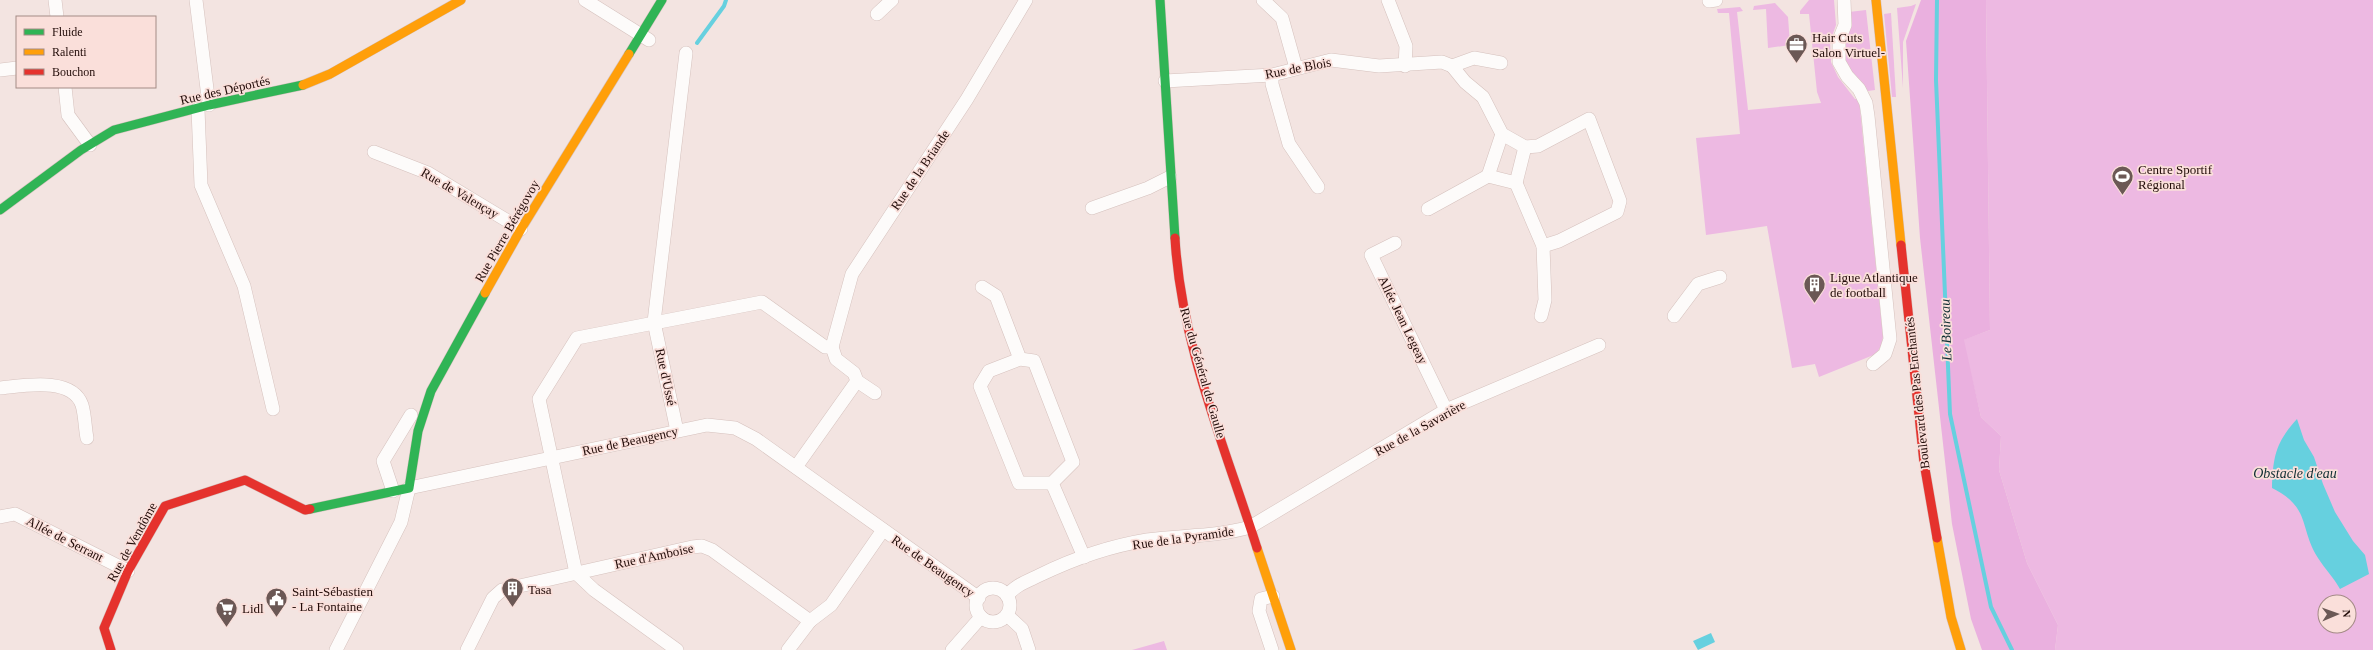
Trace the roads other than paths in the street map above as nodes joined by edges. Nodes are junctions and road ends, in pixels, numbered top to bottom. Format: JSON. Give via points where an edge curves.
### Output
{"nodes":[{"id":1,"x":55,"y":0,"type":"edge"},
{"id":2,"x":196,"y":0,"type":"edge"},
{"id":3,"x":461,"y":0,"type":"edge"},
{"id":4,"x":585,"y":0,"type":"edge"},
{"id":5,"x":662,"y":0,"type":"edge"},
{"id":6,"x":892,"y":0,"type":"edge"},
{"id":7,"x":1026,"y":0,"type":"edge"},
{"id":8,"x":1160,"y":0,"type":"edge"},
{"id":9,"x":1263,"y":0,"type":"edge"},
{"id":10,"x":1388,"y":0,"type":"edge"},
{"id":11,"x":1844,"y":0,"type":"edge"},
{"id":12,"x":1876,"y":0,"type":"edge"},
{"id":13,"x":877,"y":14,"type":"dead end"},
{"id":14,"x":57,"y":16,"type":"edge"},
{"id":15,"x":644,"y":38,"type":"junction"},
{"id":16,"x":686,"y":52,"type":"dead end"},
{"id":17,"x":1501,"y":63,"type":"dead end"},
{"id":18,"x":1405,"y":66,"type":"junction"},
{"id":19,"x":1452,"y":66,"type":"junction"},
{"id":20,"x":16,"y":68,"type":"edge"},
{"id":21,"x":1296,"y":68,"type":"junction"},
{"id":22,"x":0,"y":70,"type":"edge"},
{"id":23,"x":1272,"y":74,"type":"junction"},
{"id":24,"x":1165,"y":81,"type":"junction"},
{"id":25,"x":65,"y":88,"type":"edge"},
{"id":26,"x":204,"y":107,"type":"junction"},
{"id":27,"x":1502,"y":134,"type":"junction"},
{"id":28,"x":90,"y":145,"type":"junction"},
{"id":29,"x":1525,"y":147,"type":"junction"},
{"id":30,"x":374,"y":152,"type":"dead end"},
{"id":31,"x":1488,"y":176,"type":"junction"},
{"id":32,"x":1170,"y":177,"type":"junction"},
{"id":33,"x":1516,"y":183,"type":"junction"},
{"id":34,"x":1318,"y":187,"type":"dead end"},
{"id":35,"x":1092,"y":208,"type":"dead end"},
{"id":36,"x":1428,"y":209,"type":"dead end"},
{"id":37,"x":0,"y":210,"type":"edge"},
{"id":38,"x":521,"y":229,"type":"junction"},
{"id":39,"x":1395,"y":243,"type":"dead end"},
{"id":40,"x":1543,"y":246,"type":"junction"},
{"id":41,"x":1720,"y":277,"type":"dead end"},
{"id":42,"x":982,"y":287,"type":"dead end"},
{"id":43,"x":1541,"y":316,"type":"dead end"},
{"id":44,"x":1674,"y":316,"type":"dead end"},
{"id":45,"x":654,"y":322,"type":"junction"},
{"id":46,"x":1599,"y":345,"type":"dead end"},
{"id":47,"x":832,"y":347,"type":"junction"},
{"id":48,"x":1020,"y":359,"type":"junction"},
{"id":49,"x":1873,"y":364,"type":"dead end"},
{"id":50,"x":857,"y":381,"type":"junction"},
{"id":51,"x":0,"y":388,"type":"edge"},
{"id":52,"x":875,"y":393,"type":"dead end"},
{"id":53,"x":273,"y":409,"type":"dead end"},
{"id":54,"x":1446,"y":410,"type":"junction"},
{"id":55,"x":411,"y":415,"type":"dead end"},
{"id":56,"x":677,"y":431,"type":"junction"},
{"id":57,"x":87,"y":438,"type":"dead end"},
{"id":58,"x":551,"y":459,"type":"junction"},
{"id":59,"x":796,"y":467,"type":"junction"},
{"id":60,"x":1052,"y":483,"type":"junction"},
{"id":61,"x":409,"y":488,"type":"junction"},
{"id":62,"x":393,"y":491,"type":"junction"},
{"id":63,"x":0,"y":517,"type":"edge"},
{"id":64,"x":1250,"y":527,"type":"junction"},
{"id":65,"x":883,"y":530,"type":"junction"},
{"id":66,"x":1084,"y":557,"type":"junction"},
{"id":67,"x":128,"y":571,"type":"junction"},
{"id":68,"x":576,"y":573,"type":"junction"},
{"id":69,"x":1007,"y":596,"type":"junction"},
{"id":70,"x":1273,"y":596,"type":"junction"},
{"id":71,"x":979,"y":598,"type":"junction"},
{"id":72,"x":1007,"y":615,"type":"junction"},
{"id":73,"x":982,"y":617,"type":"junction"},
{"id":74,"x":1951,"y":617,"type":"junction"},
{"id":75,"x":810,"y":621,"type":"junction"},
{"id":76,"x":111,"y":650,"type":"edge"},
{"id":77,"x":336,"y":650,"type":"edge"},
{"id":78,"x":467,"y":650,"type":"edge"},
{"id":79,"x":677,"y":650,"type":"edge"},
{"id":80,"x":788,"y":650,"type":"edge"},
{"id":81,"x":952,"y":650,"type":"edge"},
{"id":82,"x":1029,"y":650,"type":"edge"},
{"id":83,"x":1272,"y":650,"type":"edge"},
{"id":84,"x":1291,"y":650,"type":"edge"},
{"id":85,"x":1950,"y":650,"type":"edge"},
{"id":86,"x":1961,"y":650,"type":"edge"}],
"edges":[{"from":1,"to":14,"type":"street"},
{"from":2,"to":26,"type":"street"},
{"from":3,"to":26,"type":"street","name":"Rue des Déportés","via":[[330,74],[302,85]]},
{"from":4,"to":15,"type":"street"},
{"from":5,"to":15,"type":"street","name":"Rue Pierre Bérégovoy"},
{"from":6,"to":13,"type":"street"},
{"from":7,"to":47,"type":"street","name":"Rue de la Briande","via":[[968,99],[852,274]]},
{"from":8,"to":24,"type":"street","name":"Rue du Général de Gaulle"},
{"from":9,"to":21,"type":"street","via":[[1282,18]]},
{"from":10,"to":18,"type":"street","via":[[1406,46]]},
{"from":11,"to":49,"type":"street","name":"Boulevard des Pas Enchantés","via":[[1845,26],[1840,40],[1839,62],[1866,103],[1890,339],[1885,354]]},
{"from":12,"to":74,"type":"street","name":"Boulevard des Pas Enchantés","via":[[1924,463]]},
{"from":15,"to":38,"type":"street","name":"Rue Pierre Bérégovoy"},
{"from":16,"to":45,"type":"street","name":"Rue d'Ussé"},
{"from":17,"to":19,"type":"street","name":"Rue de Blois","via":[[1474,58]]},
{"from":18,"to":19,"type":"street","name":"Rue de Blois","via":[[1442,62]]},
{"from":18,"to":21,"type":"street","name":"Rue de Blois","via":[[1379,66],[1331,60]]},
{"from":19,"to":27,"type":"street","via":[[1465,82],[1483,97]]},
{"from":20,"to":22,"type":"street"},
{"from":21,"to":23,"type":"street","name":"Rue de Blois"},
{"from":23,"to":24,"type":"street","name":"Rue de Blois"},
{"from":23,"to":34,"type":"street","via":[[1272,84],[1289,144]]},
{"from":24,"to":32,"type":"street","name":"Rue du Général de Gaulle"},
{"from":25,"to":28,"type":"street","via":[[68,114]]},
{"from":26,"to":28,"type":"street","name":"Rue des Déportés","via":[[114,130]]},
{"from":26,"to":53,"type":"street","via":[[201,185],[244,286]]},
{"from":27,"to":29,"type":"street"},
{"from":27,"to":31,"type":"street"},
{"from":28,"to":37,"type":"street","name":"Rue des Déportés"},
{"from":29,"to":33,"type":"street"},
{"from":29,"to":40,"type":"street","via":[[1538,146],[1589,119],[1620,201],[1617,212],[1560,241]]},
{"from":30,"to":38,"type":"street","name":"Rue de Valençay","via":[[428,173]]},
{"from":31,"to":33,"type":"street"},
{"from":31,"to":36,"type":"street"},
{"from":32,"to":35,"type":"street","via":[[1148,188]]},
{"from":32,"to":64,"type":"street","name":"Rue du Général de Gaulle","via":[[1176,259],[1187,325]]},
{"from":33,"to":40,"type":"street"},
{"from":38,"to":61,"type":"street","name":"Rue Pierre Bérégovoy","via":[[431,391],[418,430]]},
{"from":39,"to":54,"type":"street","name":"Allée Jean Legeay","via":[[1371,255]]},
{"from":40,"to":43,"type":"street","via":[[1545,300]]},
{"from":41,"to":44,"type":"street","via":[[1698,284]]},
{"from":42,"to":48,"type":"street","via":[[996,296]]},
{"from":45,"to":47,"type":"street","via":[[762,302],[825,347]]},
{"from":45,"to":56,"type":"street","name":"Rue d'Ussé"},
{"from":45,"to":58,"type":"street","via":[[577,338],[539,399]]},
{"from":46,"to":54,"type":"street","name":"Rue de la Savarière"},
{"from":47,"to":50,"type":"street","via":[[836,359],[854,373]]},
{"from":48,"to":60,"type":"street","via":[[1034,361],[1073,462]]},
{"from":48,"to":60,"type":"street","via":[[988,371],[980,386],[1019,483]]},
{"from":50,"to":52,"type":"street"},
{"from":50,"to":59,"type":"street"},
{"from":51,"to":57,"type":"street","via":[[46,384],[69,390],[82,404]]},
{"from":54,"to":64,"type":"street","name":"Rue de la Savarière"},
{"from":55,"to":62,"type":"street","via":[[383,461]]},
{"from":56,"to":58,"type":"street","name":"Rue de Beaugency"},
{"from":56,"to":59,"type":"street","name":"Rue de Beaugency","via":[[707,425],[735,428],[756,439]]},
{"from":58,"to":61,"type":"street","name":"Rue de Beaugency"},
{"from":58,"to":68,"type":"street"},
{"from":59,"to":65,"type":"street","name":"Rue de Beaugency"},
{"from":60,"to":66,"type":"street"},
{"from":61,"to":62,"type":"street","name":"Rue de Vendôme"},
{"from":61,"to":77,"type":"street","via":[[400,522]]},
{"from":62,"to":67,"type":"street","name":"Rue de Vendôme","via":[[305,510],[245,480],[165,506]]},
{"from":63,"to":67,"type":"street","name":"Allée de Serrant","via":[[15,514]]},
{"from":64,"to":66,"type":"street","name":"Rue de la Pyramide","via":[[1231,533],[1147,540]]},
{"from":64,"to":70,"type":"street","name":"Rue du Général de Gaulle"},
{"from":65,"to":71,"type":"street","name":"Rue de Beaugency"},
{"from":65,"to":75,"type":"street","via":[[831,605]]},
{"from":66,"to":69,"type":"street","name":"Rue de la Pyramide","via":[[1012,589]]},
{"from":67,"to":76,"type":"street","name":"Rue de Vendôme","via":[[104,628]]},
{"from":68,"to":75,"type":"street","name":"Rue d'Amboise","via":[[702,546],[712,550]]},
{"from":68,"to":78,"type":"street","name":"Rue d'Amboise","via":[[502,590],[493,598]]},
{"from":68,"to":79,"type":"street","via":[[594,590]]},
{"from":69,"to":71,"type":"street","via":[[1000,590],[992,589],[984,592]]},
{"from":69,"to":72,"type":"street","via":[[1010,605]]},
{"from":70,"to":83,"type":"street","via":[[1261,600],[1259,611]]},
{"from":70,"to":84,"type":"street","name":"Rue du Général de Gaulle"},
{"from":71,"to":73,"type":"street","via":[[977,608]]},
{"from":72,"to":73,"type":"street","via":[[993,622]]},
{"from":72,"to":82,"type":"street","via":[[1022,629]]},
{"from":73,"to":81,"type":"street"},
{"from":74,"to":85,"type":"street","name":"Boulevard des Pas Enchantés"},
{"from":74,"to":86,"type":"street","name":"Boulevard des Pas Enchantés"},
{"from":75,"to":80,"type":"street"}]}
